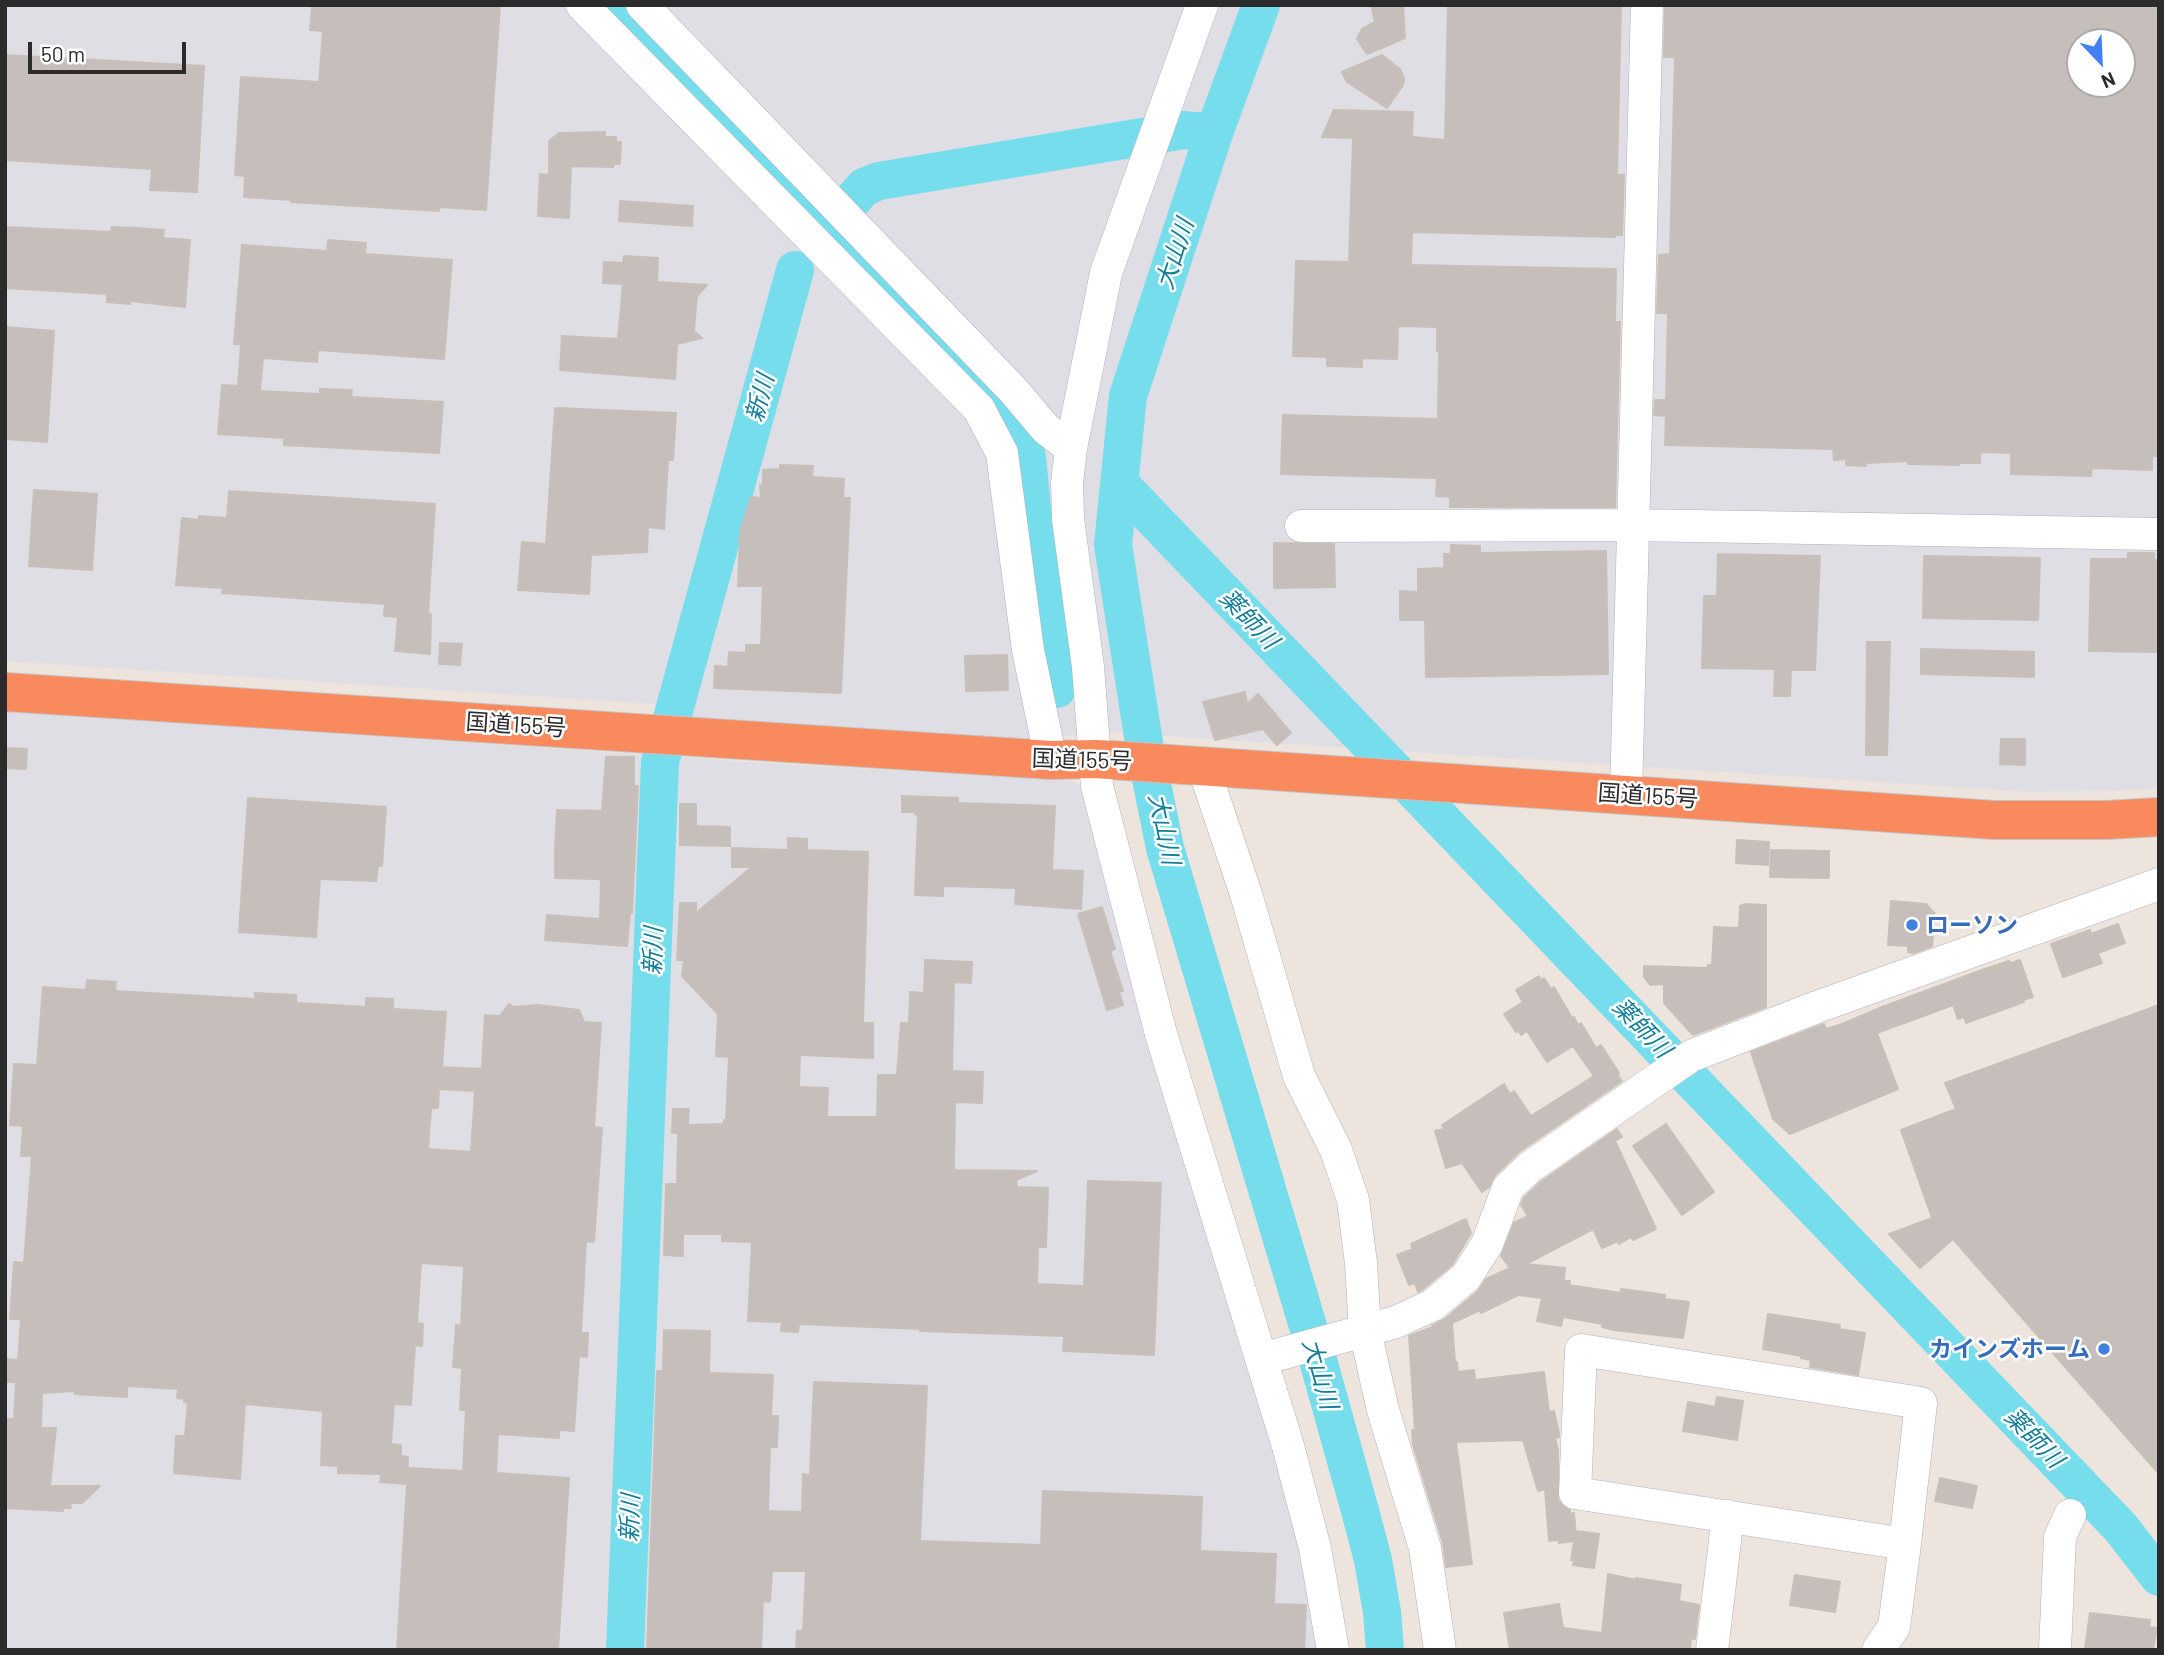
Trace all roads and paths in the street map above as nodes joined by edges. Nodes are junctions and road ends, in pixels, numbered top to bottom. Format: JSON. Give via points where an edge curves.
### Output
{"nodes":[{"id":1,"x":582,"y":5,"type":"edge"},
{"id":2,"x":642,"y":5,"type":"edge"},
{"id":3,"x":1202,"y":5,"type":"edge"},
{"id":4,"x":1647,"y":5,"type":"edge"},
{"id":5,"x":1071,"y":448,"type":"junction"},
{"id":6,"x":1634,"y":525,"type":"junction"},
{"id":7,"x":1301,"y":526,"type":"dead end"},
{"id":8,"x":2159,"y":534,"type":"edge"},
{"id":9,"x":5,"y":692,"type":"edge"},
{"id":10,"x":1096,"y":759,"type":"junction"},
{"id":11,"x":1051,"y":760,"type":"junction"},
{"id":12,"x":1203,"y":766,"type":"junction"},
{"id":13,"x":1626,"y":794,"type":"junction"},
{"id":14,"x":2159,"y":817,"type":"edge"},
{"id":15,"x":2159,"y":884,"type":"edge"},
{"id":16,"x":1359,"y":1332,"type":"junction"},
{"id":17,"x":1274,"y":1356,"type":"junction"},
{"id":18,"x":2070,"y":1515,"type":"dead end"},
{"id":19,"x":1728,"y":1516,"type":"junction"},
{"id":20,"x":1906,"y":1544,"type":"junction"},
{"id":21,"x":1333,"y":1650,"type":"edge"},
{"id":22,"x":1440,"y":1650,"type":"edge"},
{"id":23,"x":1712,"y":1650,"type":"edge"},
{"id":24,"x":1878,"y":1650,"type":"edge"},
{"id":25,"x":2055,"y":1650,"type":"edge"}],
"edges":[{"from":1,"to":11,"type":"street","via":[[979,409],[1002,453],[1028,650]]},
{"from":2,"to":5,"type":"street","via":[[1046,429]]},
{"from":3,"to":5,"type":"street","via":[[1105,272]]},
{"from":4,"to":6,"type":"street"},
{"from":5,"to":10,"type":"street","via":[[1068,519]]},
{"from":6,"to":7,"type":"street"},
{"from":6,"to":8,"type":"street"},
{"from":6,"to":13,"type":"street"},
{"from":9,"to":11,"type":"highway","name":"国道155号"},
{"from":10,"to":11,"type":"highway","name":"国道155号"},
{"from":10,"to":12,"type":"highway","name":"国道155号"},
{"from":10,"to":17,"type":"street","via":[[1097,786],[1161,1034]]},
{"from":12,"to":13,"type":"highway","name":"国道155号"},
{"from":12,"to":16,"type":"street","via":[[1299,1076],[1336,1150],[1353,1200],[1360,1263]]},
{"from":13,"to":14,"type":"highway","name":"国道155号","via":[[1994,820]]},
{"from":15,"to":16,"type":"street","via":[[1692,1056],[1530,1167],[1507,1188],[1487,1244],[1466,1277],[1433,1305]]},
{"from":16,"to":17,"type":"street"},
{"from":16,"to":22,"type":"street","via":[[1425,1548]]},
{"from":17,"to":21,"type":"street"},
{"from":18,"to":25,"type":"street","via":[[2060,1537]]},
{"from":19,"to":20,"type":"street"},
{"from":19,"to":20,"type":"street","via":[[1575,1493],[1581,1350],[1922,1403]]},
{"from":19,"to":23,"type":"street"},
{"from":20,"to":24,"type":"street","via":[[1894,1627]]}]}
